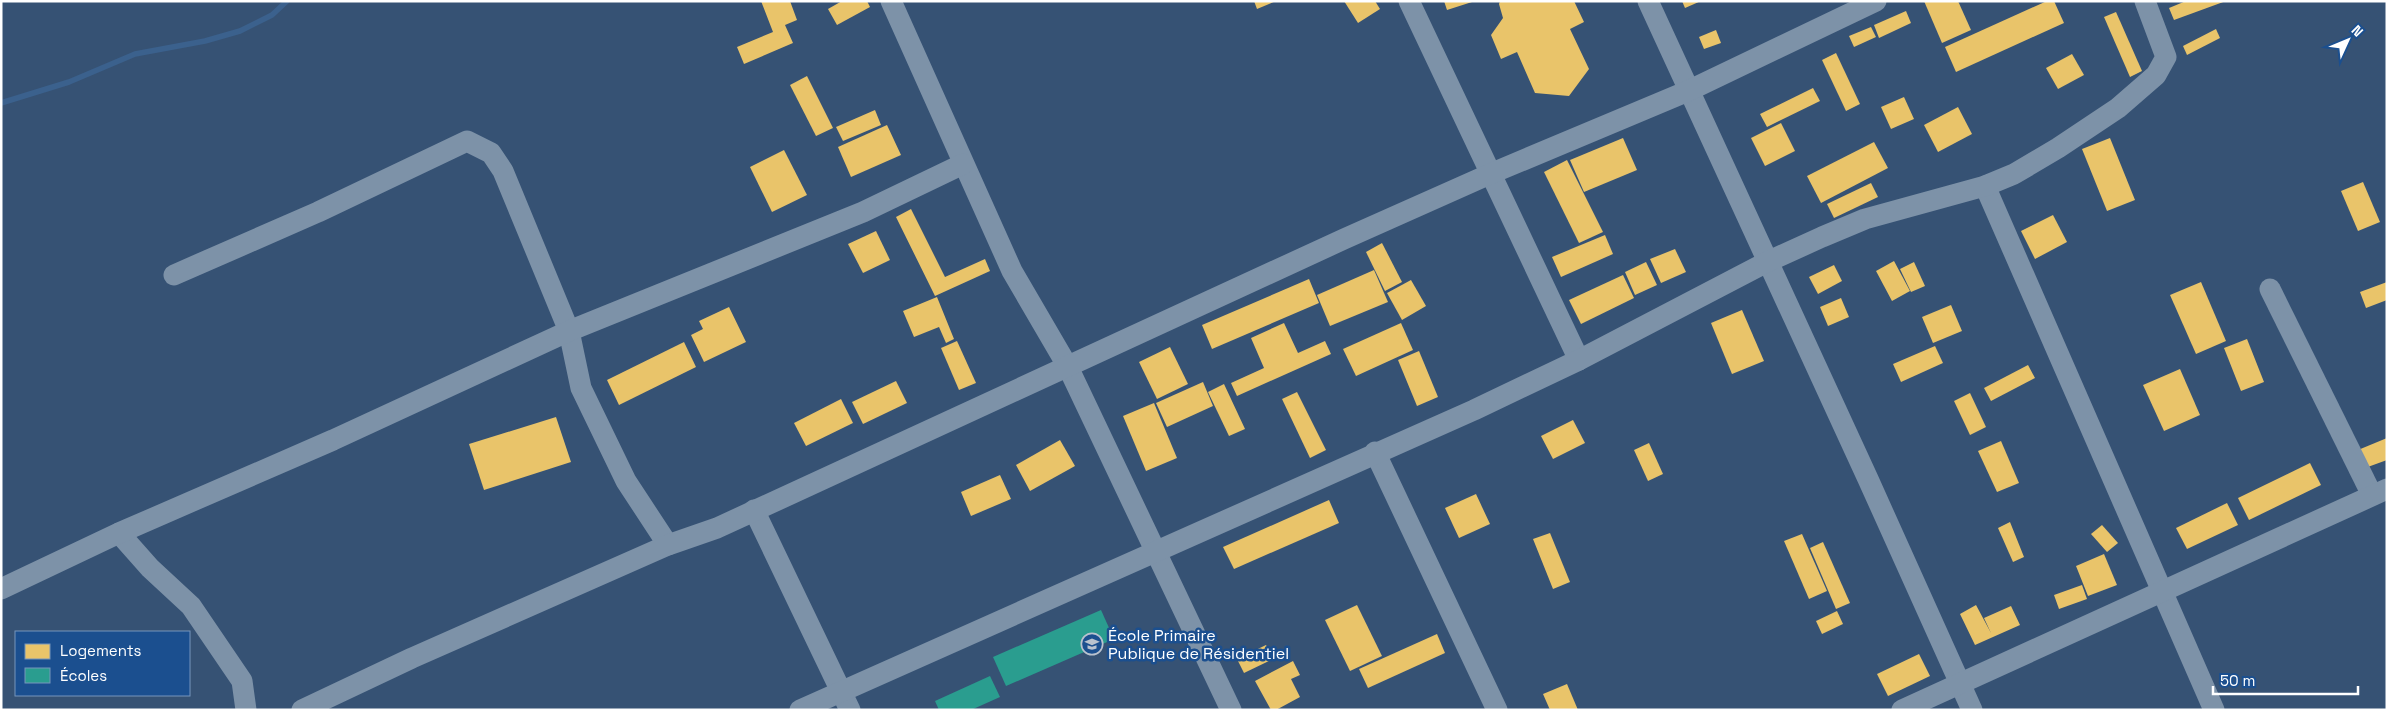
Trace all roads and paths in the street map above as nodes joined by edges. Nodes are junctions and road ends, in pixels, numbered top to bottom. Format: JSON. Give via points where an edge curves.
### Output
{"nodes":[{"id":1,"x":892,"y":1,"type":"edge"},
{"id":2,"x":1409,"y":1,"type":"edge"},
{"id":3,"x":1648,"y":1,"type":"edge"},
{"id":4,"x":1876,"y":1,"type":"edge"},
{"id":5,"x":2145,"y":1,"type":"edge"},
{"id":6,"x":1688,"y":91,"type":"junction"},
{"id":7,"x":963,"y":164,"type":"junction"},
{"id":8,"x":1490,"y":174,"type":"junction"},
{"id":9,"x":1985,"y":186,"type":"junction"},
{"id":10,"x":1767,"y":262,"type":"junction"},
{"id":11,"x":174,"y":276,"type":"dead end"},
{"id":12,"x":2270,"y":289,"type":"dead end"},
{"id":13,"x":569,"y":331,"type":"junction"},
{"id":14,"x":1578,"y":360,"type":"junction"},
{"id":15,"x":1068,"y":367,"type":"junction"},
{"id":16,"x":1375,"y":452,"type":"junction"},
{"id":17,"x":2379,"y":492,"type":"edge"},
{"id":18,"x":754,"y":510,"type":"junction"},
{"id":19,"x":119,"y":533,"type":"junction"},
{"id":20,"x":668,"y":545,"type":"junction"},
{"id":21,"x":1157,"y":551,"type":"junction"},
{"id":22,"x":1,"y":589,"type":"edge"},
{"id":23,"x":2163,"y":591,"type":"junction"},
{"id":24,"x":1960,"y":683,"type":"junction"},
{"id":25,"x":841,"y":690,"type":"junction"},
{"id":26,"x":246,"y":710,"type":"edge"},
{"id":27,"x":302,"y":710,"type":"edge"},
{"id":28,"x":800,"y":710,"type":"edge"},
{"id":29,"x":850,"y":710,"type":"edge"},
{"id":30,"x":1231,"y":710,"type":"edge"},
{"id":31,"x":1497,"y":710,"type":"edge"},
{"id":32,"x":1902,"y":710,"type":"edge"},
{"id":33,"x":1972,"y":710,"type":"edge"},
{"id":34,"x":2214,"y":710,"type":"edge"}],
"edges":[{"from":1,"to":7,"type":"street"},
{"from":2,"to":8,"type":"street"},
{"from":3,"to":6,"type":"street"},
{"from":4,"to":6,"type":"street"},
{"from":5,"to":9,"type":"street","via":[[2166,57],[2156,75],[2118,108],[2058,148],[2014,174]]},
{"from":6,"to":8,"type":"street"},
{"from":6,"to":10,"type":"street"},
{"from":7,"to":13,"type":"street","via":[[863,212]]},
{"from":7,"to":15,"type":"street","via":[[1012,271]]},
{"from":8,"to":14,"type":"street"},
{"from":8,"to":15,"type":"street"},
{"from":9,"to":10,"type":"street","via":[[1865,219]]},
{"from":9,"to":23,"type":"street"},
{"from":10,"to":14,"type":"street"},
{"from":10,"to":24,"type":"street"},
{"from":11,"to":13,"type":"street","via":[[468,141],[490,153],[503,171]]},
{"from":12,"to":17,"type":"street"},
{"from":13,"to":19,"type":"street","via":[[333,440]]},
{"from":13,"to":20,"type":"street","via":[[585,396],[626,481]]},
{"from":14,"to":16,"type":"street","via":[[1474,410]]},
{"from":15,"to":18,"type":"street"},
{"from":15,"to":21,"type":"street"},
{"from":16,"to":21,"type":"street"},
{"from":16,"to":31,"type":"street"},
{"from":17,"to":23,"type":"street"},
{"from":18,"to":20,"type":"street","via":[[717,528]]},
{"from":18,"to":25,"type":"street"},
{"from":19,"to":22,"type":"street"},
{"from":19,"to":26,"type":"street","via":[[150,568],[191,606],[242,681]]},
{"from":20,"to":27,"type":"street"},
{"from":21,"to":25,"type":"street"},
{"from":21,"to":30,"type":"street"},
{"from":23,"to":24,"type":"street"},
{"from":23,"to":34,"type":"street"},
{"from":24,"to":32,"type":"street"},
{"from":24,"to":33,"type":"street"},
{"from":25,"to":28,"type":"street"},
{"from":25,"to":29,"type":"street"}]}
